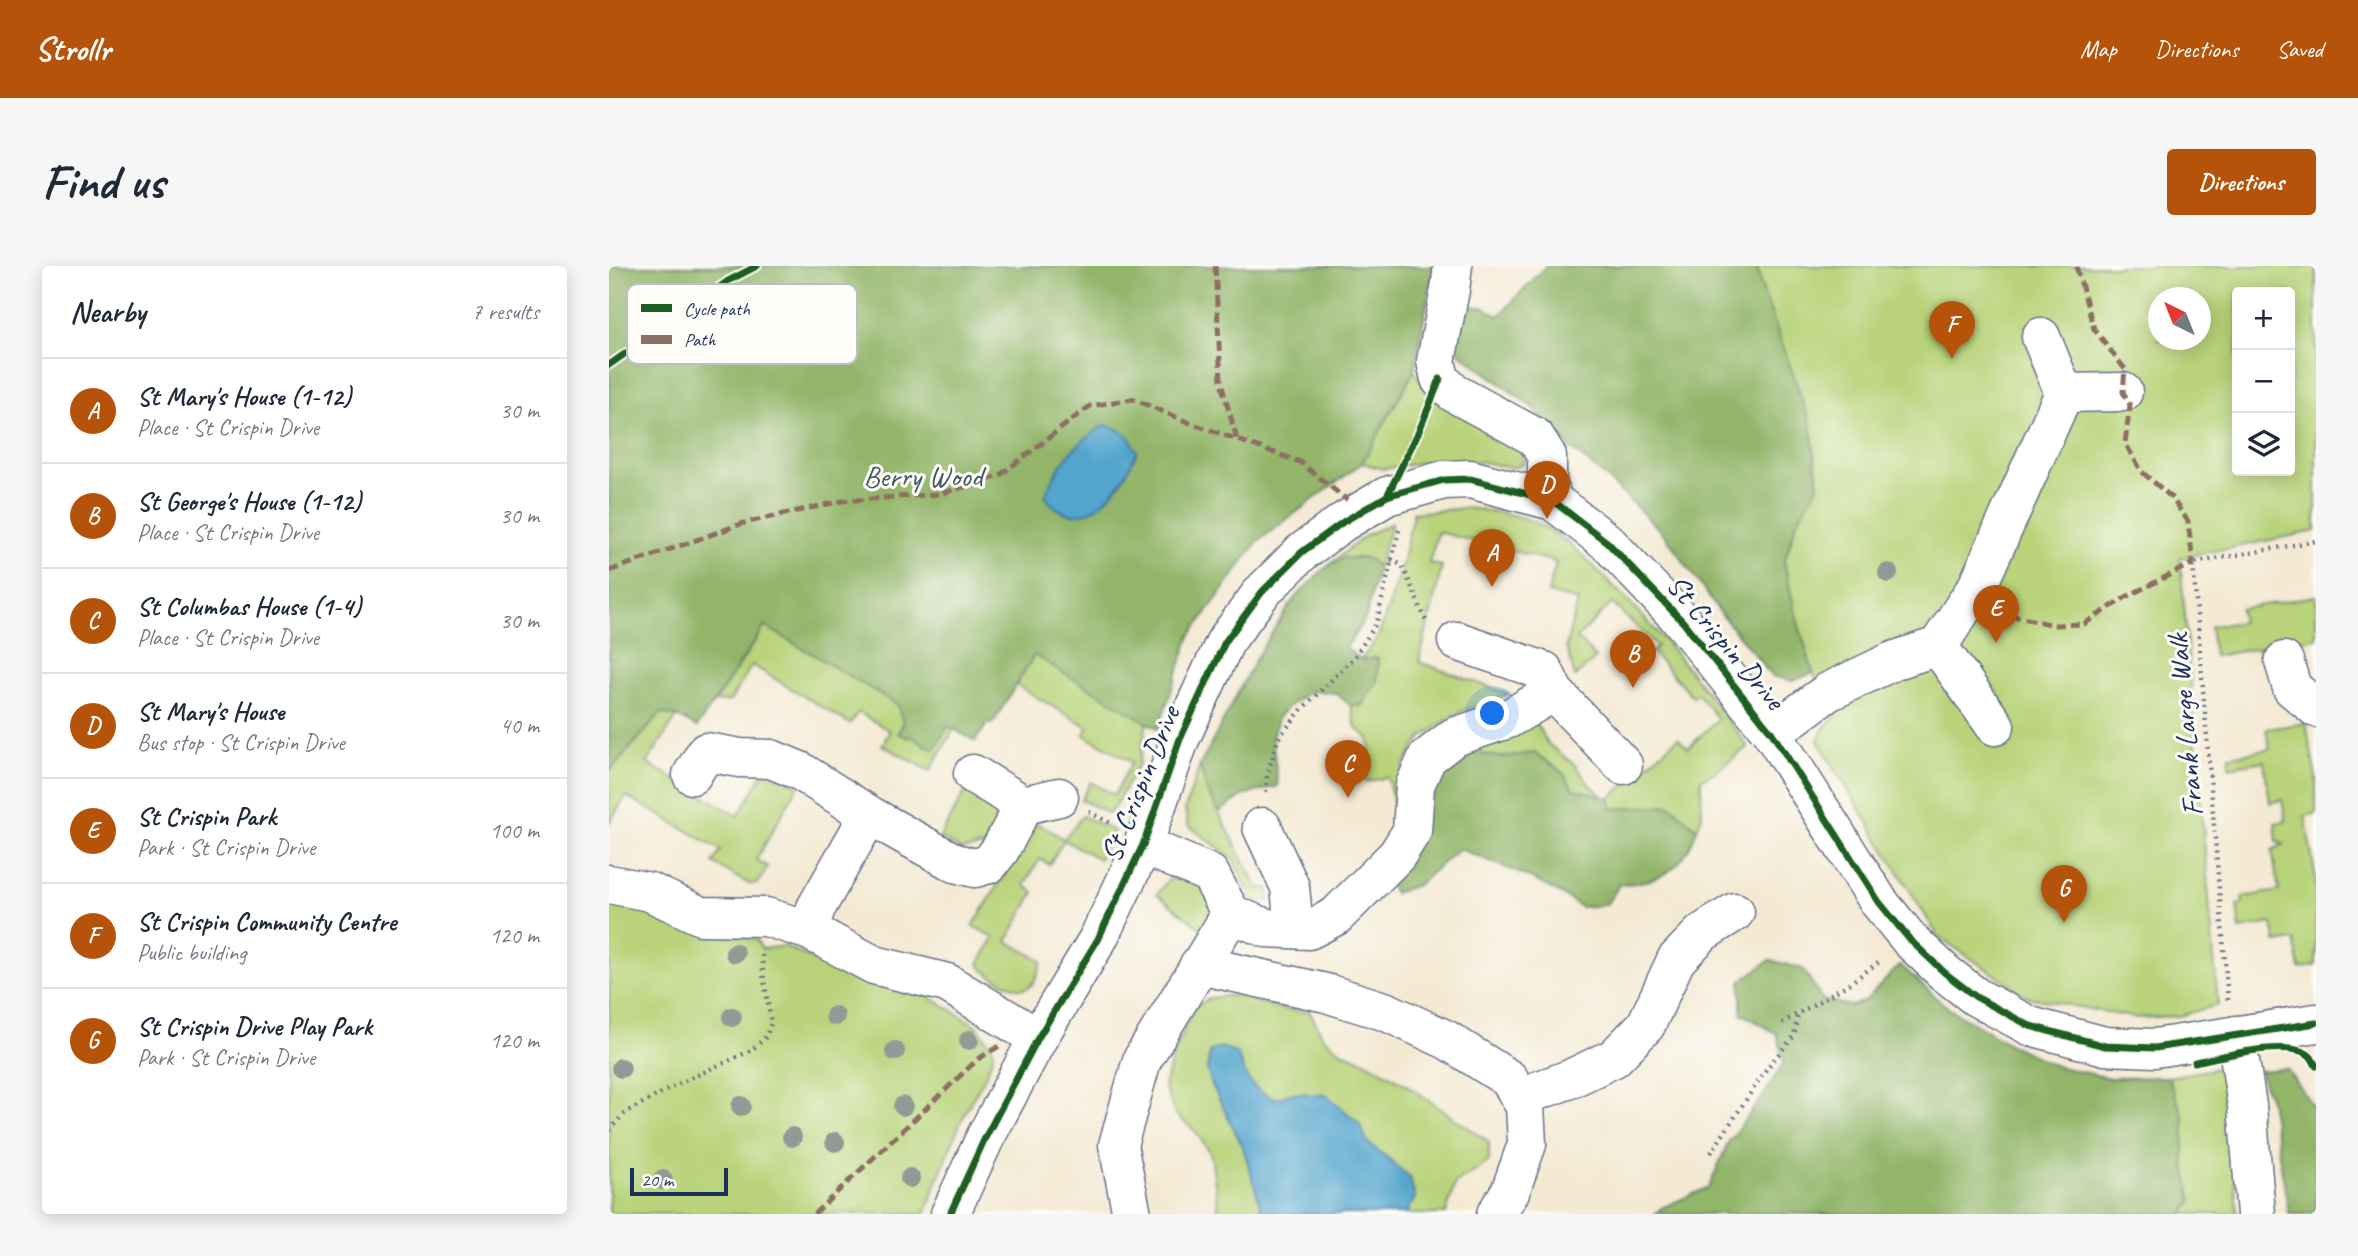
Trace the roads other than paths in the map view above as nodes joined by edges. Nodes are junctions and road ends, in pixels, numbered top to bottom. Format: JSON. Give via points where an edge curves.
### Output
{"nodes":[{"id":1,"x":1453,"y":266,"type":"edge"},
{"id":2,"x":2041,"y":337,"type":"dead end"},
{"id":3,"x":2064,"y":393,"type":"junction"},
{"id":4,"x":2123,"y":393,"type":"dead end"},
{"id":5,"x":1553,"y":501,"type":"junction"},
{"id":6,"x":1457,"y":641,"type":"road end"},
{"id":7,"x":1938,"y":646,"type":"junction"},
{"id":8,"x":2284,"y":661,"type":"dead end"},
{"id":9,"x":1554,"y":692,"type":"junction"},
{"id":10,"x":2316,"y":708,"type":"edge"},
{"id":11,"x":1995,"y":726,"type":"dead end"},
{"id":12,"x":1772,"y":733,"type":"junction"},
{"id":13,"x":1623,"y":765,"type":"dead end"},
{"id":14,"x":973,"y":774,"type":"dead end"},
{"id":15,"x":692,"y":775,"type":"dead end"},
{"id":16,"x":869,"y":815,"type":"junction"},
{"id":17,"x":1262,"y":827,"type":"road end"},
{"id":18,"x":1144,"y":842,"type":"junction"},
{"id":19,"x":609,"y":884,"type":"edge"},
{"id":20,"x":1735,"y":912,"type":"dead end"},
{"id":21,"x":1231,"y":914,"type":"junction"},
{"id":22,"x":1294,"y":929,"type":"junction"},
{"id":23,"x":808,"y":930,"type":"junction"},
{"id":24,"x":1199,"y":965,"type":"junction"},
{"id":25,"x":2232,"y":1021,"type":"junction"},
{"id":26,"x":2316,"y":1023,"type":"edge"},
{"id":27,"x":1038,"y":1038,"type":"junction"},
{"id":28,"x":1520,"y":1097,"type":"junction"},
{"id":29,"x":950,"y":1214,"type":"edge"},
{"id":30,"x":1132,"y":1214,"type":"edge"},
{"id":31,"x":1496,"y":1214,"type":"edge"},
{"id":32,"x":2256,"y":1214,"type":"edge"}],
"edges":[{"from":1,"to":5,"type":"street","via":[[1436,361],[1440,379],[1454,393],[1535,437],[1547,456]]},
{"from":2,"to":3,"type":"street"},
{"from":3,"to":4,"type":"street"},
{"from":3,"to":7,"type":"street","via":[[1978,585]]},
{"from":5,"to":12,"type":"street","name":"St Crispin Drive","via":[[1607,542],[1646,582]]},
{"from":5,"to":18,"type":"street","name":"St Crispin Drive","via":[[1470,479],[1444,480],[1387,496],[1302,552],[1262,592],[1225,642],[1180,739]]},
{"from":6,"to":9,"type":"street","via":[[1544,671]]},
{"from":7,"to":11,"type":"street"},
{"from":7,"to":12,"type":"street","via":[[1893,661],[1828,692]]},
{"from":8,"to":10,"type":"street","via":[[2292,688]]},
{"from":9,"to":13,"type":"street"},
{"from":9,"to":22,"type":"street","via":[[1508,719],[1454,737],[1427,758],[1415,785],[1412,831],[1397,855],[1336,916],[1309,930]]},
{"from":12,"to":25,"type":"street","name":"St Crispin Drive","via":[[1879,902],[1910,940],[1976,997],[2030,1026],[2105,1046],[2155,1048]]},
{"from":14,"to":16,"type":"street","via":[[1042,801],[989,864],[975,868],[955,863]]},
{"from":15,"to":16,"type":"street","via":[[706,752],[771,759],[800,771]]},
{"from":16,"to":23,"type":"street"},
{"from":17,"to":22,"type":"street","via":[[1290,887]]},
{"from":18,"to":21,"type":"street","via":[[1210,874]]},
{"from":18,"to":27,"type":"street","name":"St Crispin Drive","via":[[1098,939]]},
{"from":19,"to":23,"type":"street","via":[[650,892],[701,916],[766,916]]},
{"from":20,"to":28,"type":"street","via":[[1702,933],[1676,960],[1646,1025],[1614,1058]]},
{"from":21,"to":22,"type":"street","via":[[1266,928]]},
{"from":21,"to":24,"type":"street"},
{"from":23,"to":27,"type":"street","via":[[874,965],[947,984]]},
{"from":24,"to":28,"type":"street","via":[[1326,993],[1387,1012],[1447,1040],[1509,1079]]},
{"from":24,"to":30,"type":"street","via":[[1142,1060],[1118,1145]]},
{"from":25,"to":26,"type":"street","name":"St Crispin Drive","via":[[2274,1031]]},
{"from":25,"to":32,"type":"street","via":[[2247,1106]]},
{"from":27,"to":29,"type":"street","name":"St Crispin Drive"},
{"from":28,"to":31,"type":"street","via":[[1525,1106],[1527,1144],[1510,1192]]}]}
